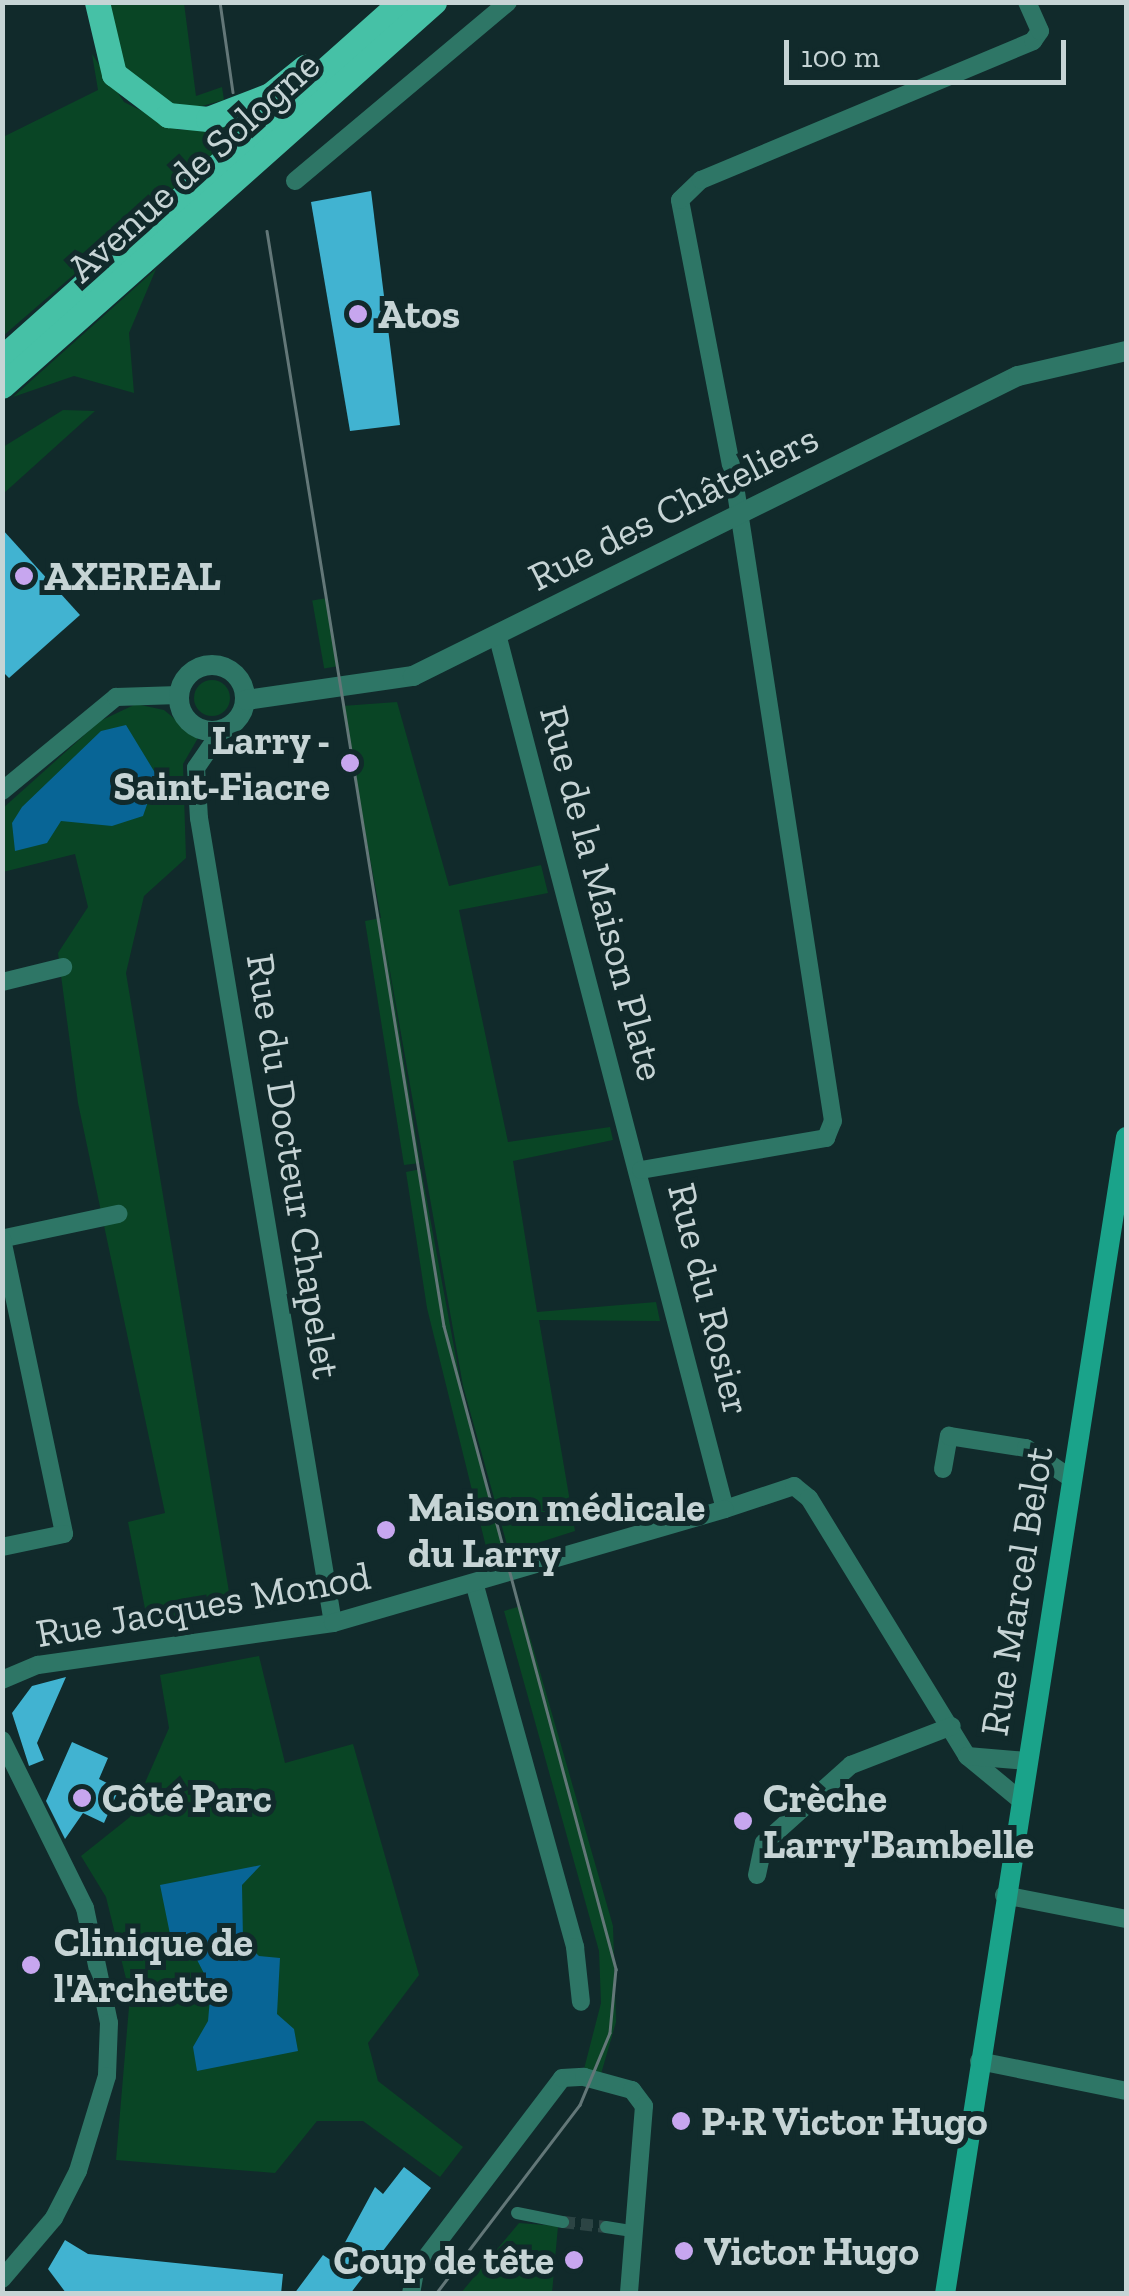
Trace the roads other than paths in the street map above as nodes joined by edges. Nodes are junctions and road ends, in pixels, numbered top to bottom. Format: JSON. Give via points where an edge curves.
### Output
{"nodes":[{"id":1,"x":97,"y":2,"type":"edge"},
{"id":2,"x":384,"y":2,"type":"edge"},
{"id":3,"x":401,"y":2,"type":"edge"},
{"id":4,"x":434,"y":2,"type":"edge"},
{"id":5,"x":452,"y":2,"type":"edge"},
{"id":6,"x":508,"y":2,"type":"edge"},
{"id":7,"x":1027,"y":2,"type":"edge"},
{"id":8,"x":295,"y":181,"type":"dead end"},
{"id":9,"x":146,"y":257,"type":"junction"},
{"id":10,"x":1126,"y":351,"type":"edge"},
{"id":11,"x":2,"y":358,"type":"edge"},
{"id":12,"x":2,"y":386,"type":"edge"},
{"id":13,"x":738,"y":512,"type":"junction"},
{"id":14,"x":497,"y":634,"type":"junction"},
{"id":15,"x":179,"y":696,"type":"junction"},
{"id":16,"x":246,"y":700,"type":"junction"},
{"id":17,"x":222,"y":730,"type":"junction"},
{"id":18,"x":2,"y":791,"type":"edge"},
{"id":19,"x":64,"y":967,"type":"dead end"},
{"id":20,"x":2,"y":982,"type":"edge"},
{"id":21,"x":1126,"y":1140,"type":"edge"},
{"id":22,"x":642,"y":1170,"type":"junction"},
{"id":23,"x":118,"y":1214,"type":"dead end"},
{"id":24,"x":4,"y":1238,"type":"edge"},
{"id":25,"x":944,"y":1469,"type":"dead end"},
{"id":26,"x":1069,"y":1477,"type":"junction"},
{"id":27,"x":724,"y":1509,"type":"junction"},
{"id":28,"x":2,"y":1547,"type":"edge"},
{"id":29,"x":475,"y":1586,"type":"junction"},
{"id":30,"x":333,"y":1623,"type":"junction"},
{"id":31,"x":2,"y":1680,"type":"edge"},
{"id":32,"x":952,"y":1726,"type":"junction"},
{"id":33,"x":2,"y":1740,"type":"edge"},
{"id":34,"x":967,"y":1756,"type":"junction"},
{"id":35,"x":1026,"y":1761,"type":"junction"},
{"id":36,"x":1018,"y":1798,"type":"junction"},
{"id":37,"x":757,"y":1875,"type":"dead end"},
{"id":38,"x":1004,"y":1895,"type":"junction"},
{"id":39,"x":1126,"y":1918,"type":"edge"},
{"id":40,"x":581,"y":2002,"type":"dead end"},
{"id":41,"x":979,"y":2062,"type":"junction"},
{"id":42,"x":1126,"y":2092,"type":"edge"},
{"id":43,"x":517,"y":2213,"type":"dead end"},
{"id":44,"x":562,"y":2222,"type":"tunnel mouth"},
{"id":45,"x":606,"y":2227,"type":"tunnel mouth"},
{"id":46,"x":626,"y":2230,"type":"dead end"},
{"id":47,"x":415,"y":2272,"type":"junction"},
{"id":48,"x":2,"y":2278,"type":"edge"},
{"id":49,"x":396,"y":2294,"type":"edge"},
{"id":50,"x":411,"y":2294,"type":"edge"},
{"id":51,"x":628,"y":2294,"type":"edge"},
{"id":52,"x":945,"y":2294,"type":"edge"}],
"edges":[{"from":1,"to":2,"type":"main road","via":[[114,74],[168,115],[208,119],[270,96]]},
{"from":3,"to":11,"type":"main road","name":"Avenue de Sologne"},
{"from":4,"to":9,"type":"main road","name":"Avenue de Sologne"},
{"from":5,"to":9,"type":"main road"},
{"from":6,"to":8,"type":"street"},
{"from":7,"to":13,"type":"street","via":[[1040,31],[1033,41],[702,180],[680,200]]},
{"from":9,"to":12,"type":"main road","name":"Avenue de Sologne"},
{"from":10,"to":13,"type":"street","name":"Rue des Châteliers","via":[[1018,376]]},
{"from":13,"to":14,"type":"street","name":"Rue des Châteliers"},
{"from":13,"to":22,"type":"street","name":"Rue du Rosier","via":[[833,1120],[826,1138]]},
{"from":14,"to":16,"type":"street","name":"Rue des Châteliers","via":[[413,676]]},
{"from":14,"to":22,"type":"street","name":"Rue de la Maison Plate"},
{"from":15,"to":16,"type":"street","via":[[192,671],[218,665],[240,679]]},
{"from":15,"to":17,"type":"street","via":[[192,724]]},
{"from":15,"to":18,"type":"street","via":[[116,697]]},
{"from":16,"to":17,"type":"street"},
{"from":17,"to":30,"type":"street","name":"Rue du Docteur Chapelet","via":[[196,768],[200,818]]},
{"from":19,"to":20,"type":"street"},
{"from":21,"to":26,"type":"main road","name":"Rue Marcel Belot"},
{"from":22,"to":27,"type":"street","name":"Rue du Rosier"},
{"from":23,"to":24,"type":"street"},
{"from":24,"to":28,"type":"street","via":[[64,1534]]},
{"from":25,"to":26,"type":"street","via":[[949,1436],[1026,1448]]},
{"from":26,"to":35,"type":"main road","name":"Rue Marcel Belot"},
{"from":27,"to":29,"type":"street","name":"Rue Jacques Monod"},
{"from":27,"to":32,"type":"street","via":[[794,1486],[809,1498]]},
{"from":29,"to":30,"type":"street","name":"Rue Jacques Monod"},
{"from":29,"to":40,"type":"street","via":[[554,1865]]},
{"from":30,"to":31,"type":"street","name":"Rue Jacques Monod","via":[[38,1665]]},
{"from":32,"to":34,"type":"street"},
{"from":32,"to":37,"type":"street","via":[[851,1765],[764,1844]]},
{"from":33,"to":48,"type":"street","via":[[85,1908],[108,2023],[107,2076],[78,2171],[54,2218]]},
{"from":34,"to":35,"type":"street"},
{"from":34,"to":36,"type":"street"},
{"from":35,"to":36,"type":"main road","name":"Rue Marcel Belot"},
{"from":36,"to":38,"type":"main road","name":"Rue Marcel Belot"},
{"from":38,"to":39,"type":"street"},
{"from":38,"to":41,"type":"main road","name":"Rue Marcel Belot"},
{"from":41,"to":42,"type":"street"},
{"from":41,"to":52,"type":"main road","name":"Rue Marcel Belot"},
{"from":43,"to":44,"type":"street"},
{"from":45,"to":46,"type":"street"},
{"from":47,"to":49,"type":"street"},
{"from":47,"to":50,"type":"street"},
{"from":47,"to":51,"type":"street","via":[[562,2078],[584,2077],[632,2090],[644,2106]]}]}
